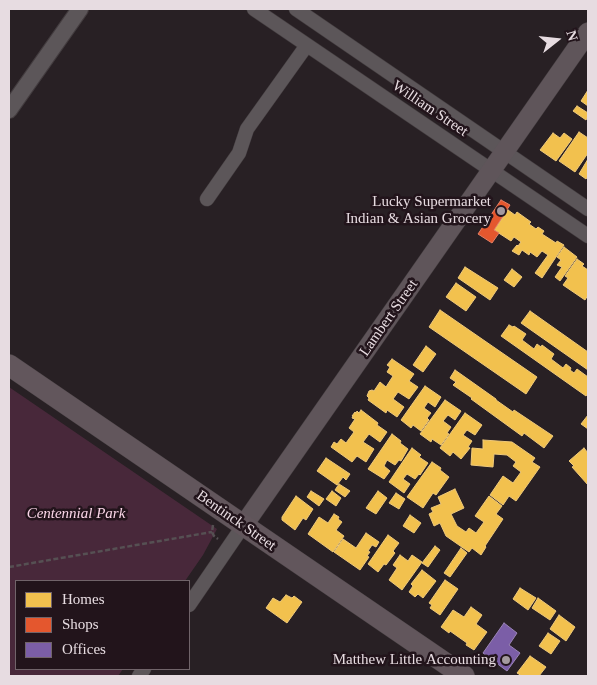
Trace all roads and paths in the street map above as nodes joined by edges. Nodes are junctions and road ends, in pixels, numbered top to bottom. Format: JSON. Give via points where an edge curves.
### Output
{"nodes":[{"id":1,"x":80,"y":9,"type":"edge"},
{"id":2,"x":254,"y":9,"type":"edge"},
{"id":3,"x":296,"y":9,"type":"edge"},
{"id":4,"x":588,"y":32,"type":"edge"},
{"id":5,"x":307,"y":45,"type":"junction"},
{"id":6,"x":9,"y":110,"type":"edge"},
{"id":7,"x":505,"y":152,"type":"junction"},
{"id":8,"x":492,"y":170,"type":"junction"},
{"id":9,"x":207,"y":199,"type":"dead end"},
{"id":10,"x":588,"y":209,"type":"edge"},
{"id":11,"x":588,"y":236,"type":"edge"},
{"id":12,"x":9,"y":365,"type":"edge"},
{"id":13,"x":214,"y":524,"type":"dead end"},
{"id":14,"x":243,"y":526,"type":"junction"},
{"id":15,"x":212,"y":532,"type":"junction"},
{"id":16,"x":218,"y":539,"type":"dead end"},
{"id":17,"x":9,"y":567,"type":"edge"},
{"id":18,"x":190,"y":604,"type":"edge"},
{"id":19,"x":464,"y":676,"type":"edge"}],
"edges":[{"from":1,"to":6,"type":"street"},
{"from":2,"to":5,"type":"street","name":"William Street"},
{"from":3,"to":7,"type":"street","name":"William Street"},
{"from":4,"to":7,"type":"main road","name":"Lambert Street"},
{"from":5,"to":8,"type":"street","name":"William Street"},
{"from":5,"to":9,"type":"street","via":[[247,129],[238,153]]},
{"from":7,"to":8,"type":"main road","name":"Lambert Street"},
{"from":7,"to":10,"type":"street","name":"William Street"},
{"from":8,"to":11,"type":"street","name":"William Street"},
{"from":8,"to":14,"type":"main road","name":"Lambert Street"},
{"from":12,"to":14,"type":"main road","name":"Bentinck Street"},
{"from":13,"to":15,"type":"path"},
{"from":14,"to":18,"type":"street","name":"Lambert Street"},
{"from":14,"to":19,"type":"main road","name":"Bentinck Street"},
{"from":15,"to":16,"type":"path"},
{"from":15,"to":17,"type":"path"}]}
